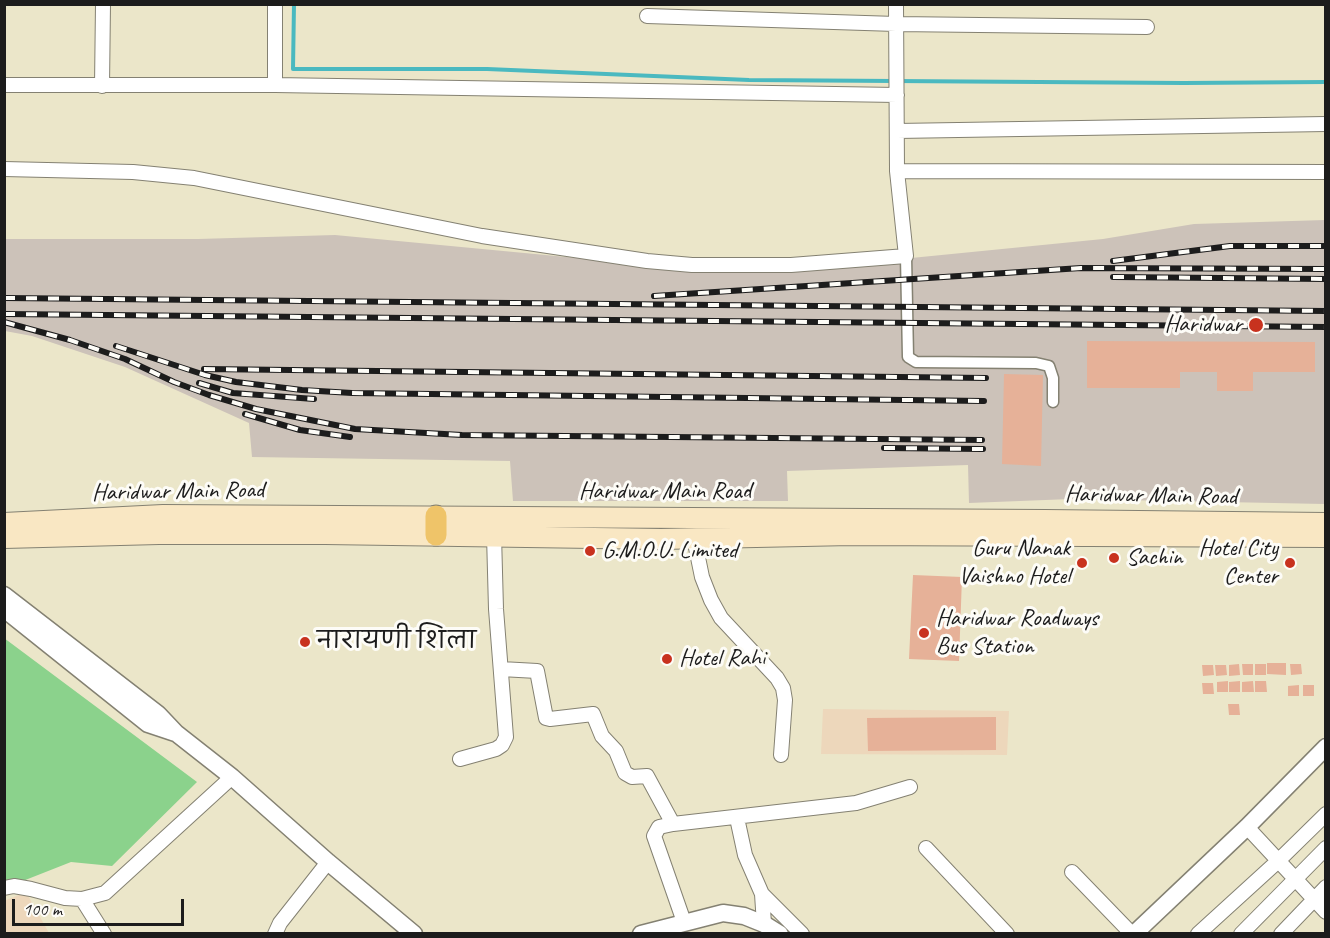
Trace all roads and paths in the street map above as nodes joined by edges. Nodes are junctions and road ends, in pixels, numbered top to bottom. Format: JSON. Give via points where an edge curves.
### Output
{"nodes":[{"id":1,"x":103,"y":4,"type":"edge"},
{"id":2,"x":275,"y":4,"type":"edge"},
{"id":3,"x":896,"y":4,"type":"edge"},
{"id":4,"x":647,"y":16,"type":"dead end"},
{"id":5,"x":896,"y":24,"type":"junction"},
{"id":6,"x":1147,"y":27,"type":"dead end"},
{"id":7,"x":4,"y":85,"type":"edge"},
{"id":8,"x":275,"y":85,"type":"junction"},
{"id":9,"x":102,"y":86,"type":"junction"},
{"id":10,"x":897,"y":86,"type":"junction"},
{"id":11,"x":1326,"y":124,"type":"edge"},
{"id":12,"x":897,"y":131,"type":"junction"},
{"id":13,"x":4,"y":169,"type":"edge"},
{"id":14,"x":897,"y":171,"type":"junction"},
{"id":15,"x":1326,"y":172,"type":"edge"},
{"id":16,"x":906,"y":256,"type":"junction"},
{"id":17,"x":1053,"y":402,"type":"dead end"},
{"id":18,"x":4,"y":523,"type":"edge"},
{"id":19,"x":1326,"y":524,"type":"edge"},
{"id":20,"x":436,"y":526,"type":"junction"},
{"id":21,"x":997,"y":528,"type":"junction"},
{"id":22,"x":494,"y":535,"type":"junction"},
{"id":23,"x":1326,"y":537,"type":"edge"},
{"id":24,"x":4,"y":538,"type":"edge"},
{"id":25,"x":694,"y":538,"type":"junction"},
{"id":26,"x":4,"y":596,"type":"edge"},
{"id":27,"x":4,"y":609,"type":"edge"},
{"id":28,"x":501,"y":669,"type":"junction"},
{"id":29,"x":176,"y":734,"type":"junction"},
{"id":30,"x":1326,"y":747,"type":"edge"},
{"id":31,"x":781,"y":755,"type":"dead end"},
{"id":32,"x":460,"y":759,"type":"dead end"},
{"id":33,"x":232,"y":777,"type":"junction"},
{"id":34,"x":910,"y":787,"type":"dead end"},
{"id":35,"x":1326,"y":814,"type":"edge"},
{"id":36,"x":736,"y":818,"type":"junction"},
{"id":37,"x":673,"y":824,"type":"junction"},
{"id":38,"x":1247,"y":827,"type":"junction"},
{"id":39,"x":926,"y":848,"type":"dead end"},
{"id":40,"x":1326,"y":848,"type":"edge"},
{"id":41,"x":328,"y":862,"type":"junction"},
{"id":42,"x":1277,"y":862,"type":"junction"},
{"id":43,"x":1072,"y":872,"type":"dead end"},
{"id":44,"x":1294,"y":879,"type":"junction"},
{"id":45,"x":1326,"y":887,"type":"edge"},
{"id":46,"x":4,"y":888,"type":"edge"},
{"id":47,"x":762,"y":894,"type":"junction"},
{"id":48,"x":82,"y":899,"type":"junction"},
{"id":49,"x":1314,"y":900,"type":"junction"},
{"id":50,"x":1326,"y":912,"type":"edge"},
{"id":51,"x":684,"y":922,"type":"junction"},
{"id":52,"x":764,"y":924,"type":"junction"},
{"id":53,"x":104,"y":933,"type":"edge"},
{"id":54,"x":275,"y":933,"type":"edge"},
{"id":55,"x":414,"y":933,"type":"edge"},
{"id":56,"x":641,"y":933,"type":"edge"},
{"id":57,"x":780,"y":933,"type":"edge"},
{"id":58,"x":802,"y":933,"type":"edge"},
{"id":59,"x":1007,"y":933,"type":"edge"},
{"id":60,"x":1133,"y":933,"type":"edge"},
{"id":61,"x":1198,"y":933,"type":"edge"},
{"id":62,"x":1241,"y":933,"type":"edge"},
{"id":63,"x":1281,"y":933,"type":"edge"}],
"edges":[{"from":1,"to":9,"type":"street"},
{"from":2,"to":8,"type":"street"},
{"from":3,"to":5,"type":"street"},
{"from":4,"to":5,"type":"street"},
{"from":5,"to":6,"type":"street"},
{"from":5,"to":10,"type":"street"},
{"from":7,"to":9,"type":"street"},
{"from":8,"to":9,"type":"street"},
{"from":8,"to":10,"type":"street"},
{"from":10,"to":12,"type":"street"},
{"from":11,"to":12,"type":"street"},
{"from":12,"to":14,"type":"street"},
{"from":13,"to":16,"type":"street","via":[[133,172],[194,178],[492,238],[647,261],[791,266]]},
{"from":14,"to":15,"type":"street"},
{"from":14,"to":16,"type":"street"},
{"from":16,"to":17,"type":"street","via":[[908,357],[916,362],[1049,366]]},
{"from":18,"to":20,"type":"main road","name":"Haridwar Main Road","via":[[163,515]]},
{"from":19,"to":21,"type":"main road","name":"Haridwar Main Road"},
{"from":20,"to":21,"type":"main road","name":"Haridwar Main Road"},
{"from":20,"to":22,"type":"main road","name":"Haridwar Main Road"},
{"from":20,"to":24,"type":"main road","name":"Haridwar Main Road"},
{"from":21,"to":23,"type":"main road","name":"Haridwar Main Road"},
{"from":21,"to":25,"type":"main road","name":"Haridwar Main Road"},
{"from":22,"to":25,"type":"main road","name":"Haridwar Main Road"},
{"from":22,"to":28,"type":"street"},
{"from":25,"to":31,"type":"street","via":[[702,577],[721,618],[783,688]]},
{"from":26,"to":29,"type":"street","via":[[158,714]]},
{"from":27,"to":29,"type":"street","via":[[148,724]]},
{"from":28,"to":32,"type":"street","via":[[506,737],[496,749]]},
{"from":28,"to":37,"type":"street","via":[[537,671],[546,718],[593,714],[625,773],[632,777],[647,776]]},
{"from":29,"to":33,"type":"street"},
{"from":30,"to":38,"type":"street"},
{"from":33,"to":41,"type":"street"},
{"from":33,"to":48,"type":"street","via":[[120,880],[105,892]]},
{"from":34,"to":36,"type":"street","via":[[856,803]]},
{"from":35,"to":42,"type":"street"},
{"from":36,"to":37,"type":"street"},
{"from":36,"to":47,"type":"street","via":[[745,855]]},
{"from":37,"to":51,"type":"street","via":[[659,827],[654,837]]},
{"from":38,"to":42,"type":"street"},
{"from":38,"to":60,"type":"street"},
{"from":39,"to":59,"type":"street"},
{"from":40,"to":44,"type":"street"},
{"from":41,"to":54,"type":"street"},
{"from":41,"to":55,"type":"street"},
{"from":42,"to":44,"type":"street"},
{"from":42,"to":61,"type":"street"},
{"from":43,"to":60,"type":"street"},
{"from":44,"to":49,"type":"street"},
{"from":44,"to":62,"type":"street"},
{"from":45,"to":49,"type":"street"},
{"from":46,"to":48,"type":"street","via":[[14,886]]},
{"from":47,"to":52,"type":"street"},
{"from":47,"to":58,"type":"street"},
{"from":48,"to":53,"type":"street"},
{"from":49,"to":50,"type":"street"},
{"from":49,"to":63,"type":"street"},
{"from":51,"to":52,"type":"street","via":[[723,913]]},
{"from":51,"to":56,"type":"street"},
{"from":52,"to":57,"type":"street"}]}
